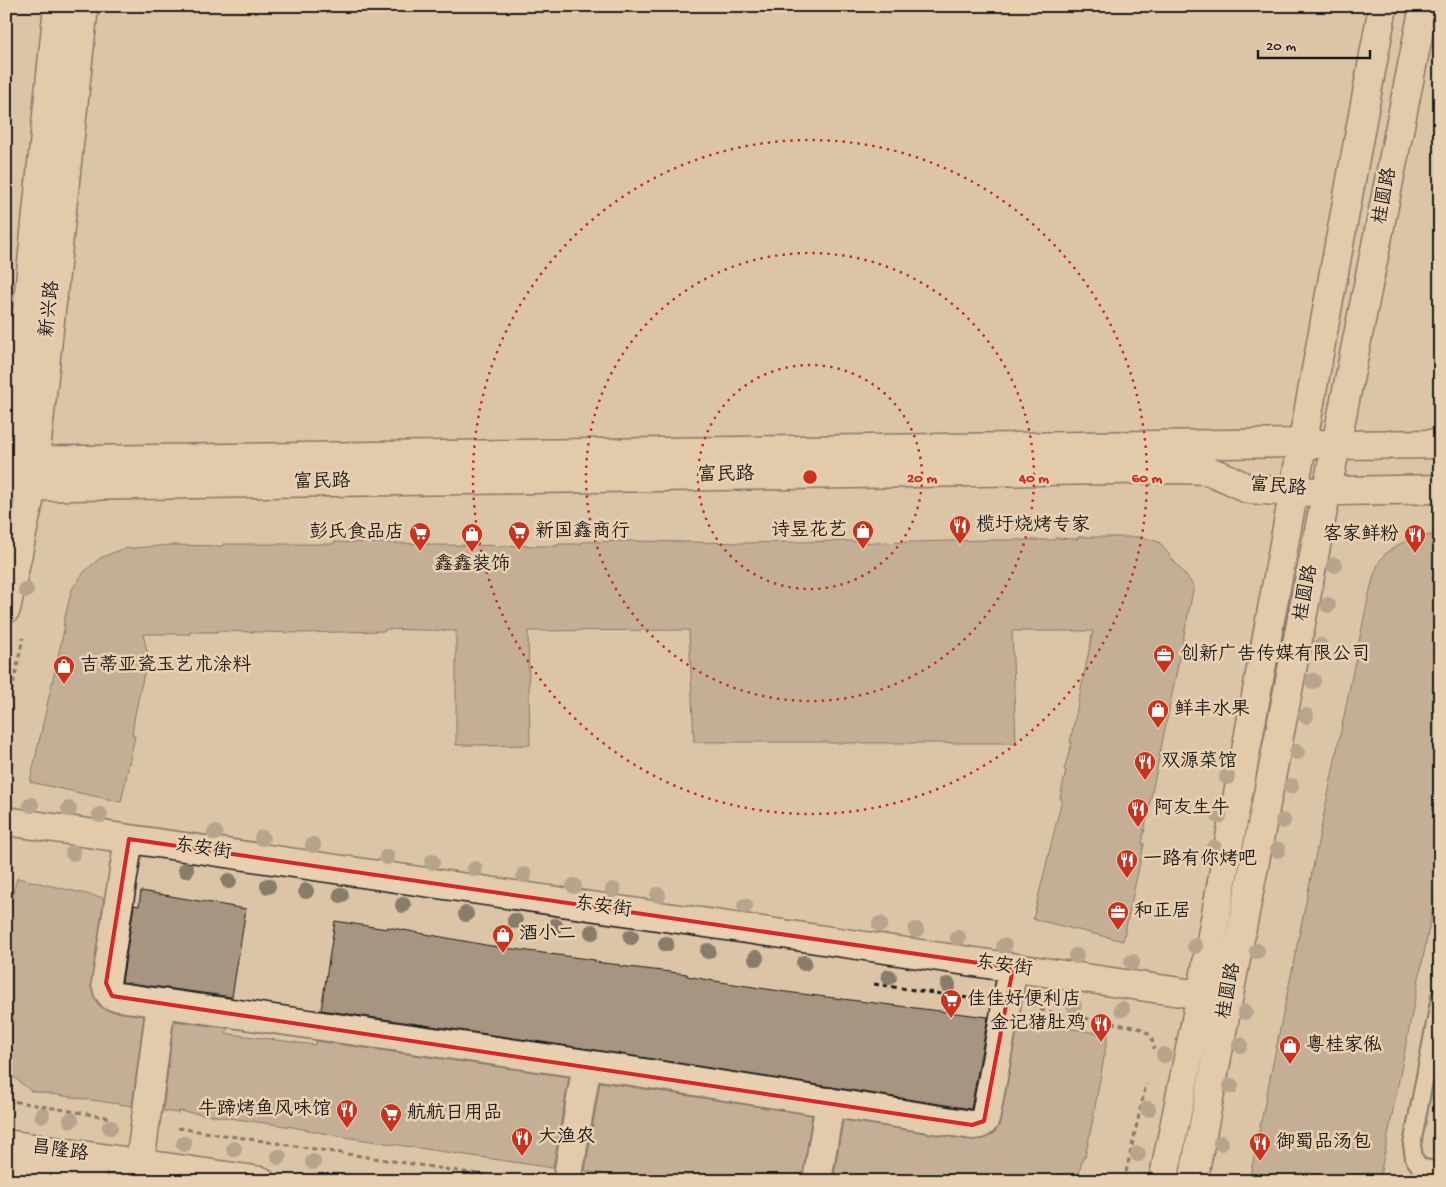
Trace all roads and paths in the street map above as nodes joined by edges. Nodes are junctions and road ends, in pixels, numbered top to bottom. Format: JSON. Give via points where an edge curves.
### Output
{"nodes":[{"id":1,"x":58,"y":6,"type":"edge"},
{"id":2,"x":84,"y":6,"type":"edge"},
{"id":3,"x":1383,"y":6,"type":"edge"},
{"id":4,"x":1424,"y":6,"type":"edge"},
{"id":5,"x":1303,"y":443,"type":"junction"},
{"id":6,"x":1440,"y":444,"type":"edge"},
{"id":7,"x":1337,"y":445,"type":"junction"},
{"id":8,"x":18,"y":480,"type":"edge"},
{"id":9,"x":1440,"y":489,"type":"edge"},
{"id":10,"x":1327,"y":490,"type":"junction"},
{"id":11,"x":1294,"y":492,"type":"junction"},
{"id":12,"x":6,"y":610,"type":"edge"},
{"id":13,"x":24,"y":632,"type":"dead end"},
{"id":14,"x":6,"y":720,"type":"edge"},
{"id":15,"x":6,"y":821,"type":"edge"},
{"id":16,"x":129,"y":839,"type":"junction"},
{"id":17,"x":1013,"y":968,"type":"junction"},
{"id":18,"x":870,"y":983,"type":"dead end"},
{"id":19,"x":1201,"y":995,"type":"junction"},
{"id":20,"x":1440,"y":997,"type":"edge"},
{"id":21,"x":161,"y":1003,"type":"junction"},
{"id":22,"x":1007,"y":1004,"type":"junction"},
{"id":23,"x":1438,"y":1017,"type":"edge"},
{"id":24,"x":1152,"y":1058,"type":"dead end"},
{"id":25,"x":586,"y":1064,"type":"junction"},
{"id":26,"x":1148,"y":1077,"type":"dead end"},
{"id":27,"x":6,"y":1100,"type":"edge"},
{"id":28,"x":830,"y":1102,"type":"junction"},
{"id":29,"x":146,"y":1123,"type":"junction"},
{"id":30,"x":6,"y":1144,"type":"edge"},
{"id":31,"x":140,"y":1164,"type":"junction"},
{"id":32,"x":6,"y":1168,"type":"edge"},
{"id":33,"x":1440,"y":1171,"type":"edge"},
{"id":34,"x":94,"y":1181,"type":"edge"},
{"id":35,"x":262,"y":1181,"type":"edge"},
{"id":36,"x":523,"y":1181,"type":"edge"},
{"id":37,"x":567,"y":1181,"type":"edge"},
{"id":38,"x":818,"y":1181,"type":"edge"},
{"id":39,"x":1124,"y":1181,"type":"edge"},
{"id":40,"x":1163,"y":1181,"type":"edge"},
{"id":41,"x":1192,"y":1181,"type":"edge"}],
"edges":[{"from":1,"to":8,"type":"street","name":"新兴路"},
{"from":2,"to":8,"type":"street","name":"新兴路"},
{"from":3,"to":5,"type":"street","name":"桂圆路"},
{"from":4,"to":7,"type":"street","name":"桂圆路"},
{"from":5,"to":7,"type":"street","name":"富民路"},
{"from":5,"to":8,"type":"street","name":"富民路"},
{"from":5,"to":11,"type":"street","name":"桂圆路"},
{"from":6,"to":7,"type":"street","name":"富民路"},
{"from":7,"to":10,"type":"street","name":"桂圆路"},
{"from":8,"to":11,"type":"street","name":"富民路","via":[[1178,469],[1206,470],[1248,489]]},
{"from":8,"to":12,"type":"street","name":"新兴路"},
{"from":9,"to":10,"type":"street","name":"富民路"},
{"from":10,"to":11,"type":"street","name":"富民路"},
{"from":10,"to":41,"type":"street","name":"桂圆路"},
{"from":11,"to":19,"type":"street","name":"桂圆路"},
{"from":13,"to":14,"type":"path"},
{"from":15,"to":16,"type":"street","name":"东安街"},
{"from":16,"to":17,"type":"street","name":"东安街"},
{"from":16,"to":21,"type":"street","via":[[106,983],[112,996]]},
{"from":17,"to":19,"type":"street","name":"东安街"},
{"from":17,"to":22,"type":"street"},
{"from":18,"to":22,"type":"path"},
{"from":19,"to":40,"type":"street","name":"桂圆路"},
{"from":20,"to":23,"type":"lane"},
{"from":21,"to":25,"type":"street"},
{"from":21,"to":29,"type":"street"},
{"from":22,"to":24,"type":"path","via":[[1139,1028],[1153,1040]]},
{"from":22,"to":28,"type":"street","via":[[986,1115],[980,1124]]},
{"from":23,"to":33,"type":"lane","via":[[1412,1145],[1414,1158],[1420,1166]]},
{"from":25,"to":28,"type":"street"},
{"from":25,"to":37,"type":"street"},
{"from":26,"to":39,"type":"path"},
{"from":27,"to":29,"type":"path"},
{"from":28,"to":38,"type":"street"},
{"from":29,"to":31,"type":"street"},
{"from":29,"to":36,"type":"path"},
{"from":30,"to":31,"type":"street","name":"昌隆路"},
{"from":31,"to":35,"type":"street","name":"昌隆路"},
{"from":32,"to":34,"type":"street","name":"昌隆路"}]}
